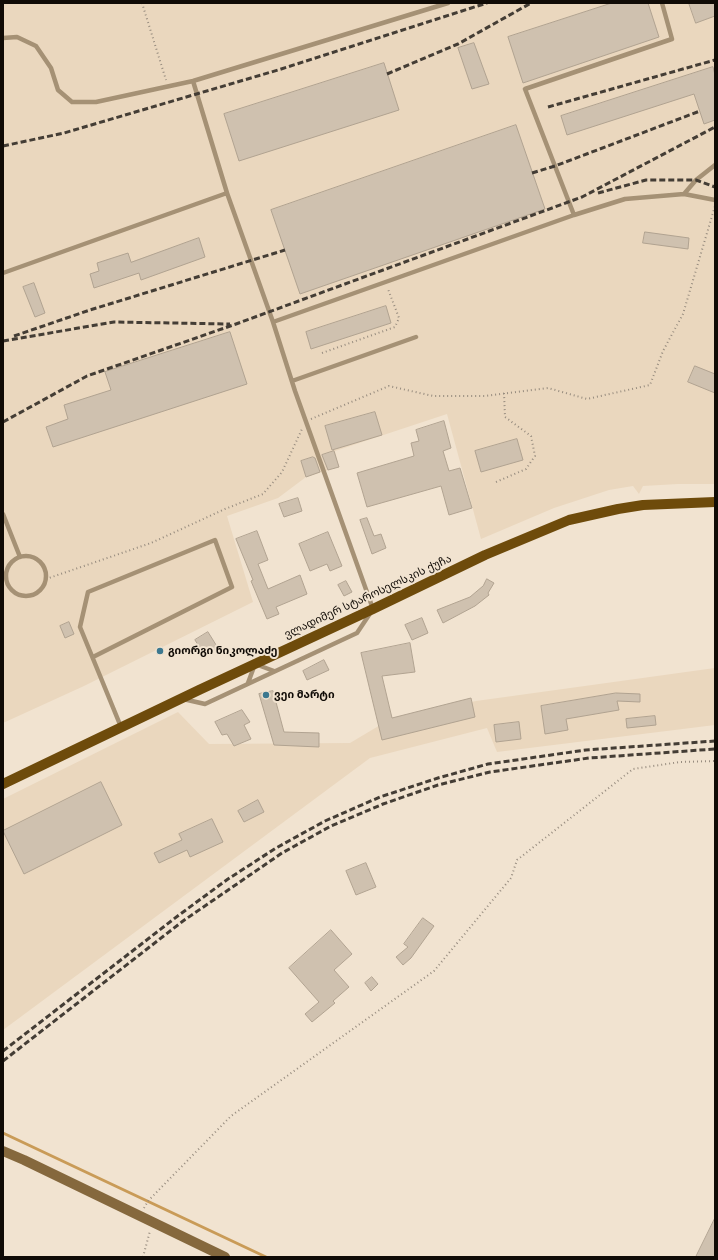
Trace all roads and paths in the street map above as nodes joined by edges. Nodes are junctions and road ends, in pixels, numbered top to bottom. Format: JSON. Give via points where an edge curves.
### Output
{"nodes":[{"id":1,"x":142,"y":3,"type":"edge"},
{"id":2,"x":448,"y":3,"type":"edge"},
{"id":3,"x":662,"y":3,"type":"edge"},
{"id":4,"x":3,"y":38,"type":"edge"},
{"id":5,"x":193,"y":81,"type":"junction"},
{"id":6,"x":168,"y":86,"type":"junction"},
{"id":7,"x":714,"y":165,"type":"edge"},
{"id":8,"x":227,"y":193,"type":"junction"},
{"id":9,"x":684,"y":194,"type":"junction"},
{"id":10,"x":715,"y":200,"type":"edge"},
{"id":11,"x":715,"y":206,"type":"edge"},
{"id":12,"x":574,"y":215,"type":"junction"},
{"id":13,"x":3,"y":273,"type":"edge"},
{"id":14,"x":385,"y":282,"type":"junction"},
{"id":15,"x":273,"y":322,"type":"junction"},
{"id":16,"x":416,"y":337,"type":"dead end"},
{"id":17,"x":322,"y":353,"type":"dead end"},
{"id":18,"x":292,"y":381,"type":"junction"},
{"id":19,"x":504,"y":393,"type":"junction"},
{"id":20,"x":306,"y":421,"type":"junction"},
{"id":21,"x":496,"y":482,"type":"dead end"},
{"id":22,"x":715,"y":502,"type":"edge"},
{"id":23,"x":3,"y":514,"type":"edge"},
{"id":24,"x":20,"y":557,"type":"junction"},
{"id":25,"x":46,"y":579,"type":"junction"},
{"id":26,"x":5,"y":585,"type":"edge"},
{"id":27,"x":373,"y":609,"type":"junction"},
{"id":28,"x":92,"y":657,"type":"junction"},
{"id":29,"x":256,"y":664,"type":"junction"},
{"id":30,"x":274,"y":671,"type":"junction"},
{"id":31,"x":248,"y":683,"type":"junction"},
{"id":32,"x":181,"y":699,"type":"junction"},
{"id":33,"x":121,"y":727,"type":"junction"},
{"id":34,"x":715,"y":762,"type":"edge"},
{"id":35,"x":3,"y":784,"type":"edge"},
{"id":36,"x":3,"y":1151,"type":"edge"},
{"id":37,"x":138,"y":1215,"type":"junction"},
{"id":38,"x":153,"y":1222,"type":"junction"},
{"id":39,"x":143,"y":1257,"type":"edge"},
{"id":40,"x":225,"y":1257,"type":"edge"}],
"edges":[{"from":1,"to":6,"type":"path"},
{"from":2,"to":5,"type":"lane"},
{"from":3,"to":12,"type":"lane","via":[[672,39],[525,89]]},
{"from":4,"to":6,"type":"lane","via":[[16,37],[36,46],[51,68],[58,90],[72,102],[96,102]]},
{"from":5,"to":6,"type":"lane"},
{"from":5,"to":8,"type":"lane"},
{"from":7,"to":9,"type":"lane"},
{"from":8,"to":13,"type":"lane"},
{"from":8,"to":15,"type":"lane"},
{"from":9,"to":10,"type":"lane"},
{"from":9,"to":12,"type":"lane","via":[[625,199]]},
{"from":11,"to":19,"type":"path","via":[[683,314],[663,351],[650,385],[587,399],[548,388]]},
{"from":12,"to":14,"type":"lane"},
{"from":14,"to":15,"type":"lane"},
{"from":14,"to":17,"type":"path","via":[[399,318],[395,326]]},
{"from":15,"to":18,"type":"lane"},
{"from":16,"to":18,"type":"lane"},
{"from":18,"to":20,"type":"lane"},
{"from":19,"to":20,"type":"path","via":[[485,396],[433,396],[390,386]]},
{"from":19,"to":21,"type":"path","via":[[505,417],[531,436],[535,456],[526,469]]},
{"from":20,"to":25,"type":"path","via":[[282,472],[263,494],[151,543]]},
{"from":20,"to":27,"type":"lane"},
{"from":22,"to":27,"type":"main road","name":"ვლადიმერ სტაროსელსკის ქუჩა","via":[[642,505],[569,520],[484,555]]},
{"from":23,"to":24,"type":"lane"},
{"from":24,"to":25,"type":"lane","via":[[36,558],[46,571]]},
{"from":24,"to":26,"type":"lane","via":[[8,568]]},
{"from":25,"to":26,"type":"lane","via":[[41,590],[29,596],[16,594]]},
{"from":27,"to":29,"type":"main road","name":"ვლადიმერ სტაროსელსკის ქუჩა"},
{"from":27,"to":30,"type":"lane","via":[[356,633]]},
{"from":28,"to":28,"type":"lane","via":[[232,587],[215,540],[88,592],[80,627]]},
{"from":28,"to":33,"type":"lane"},
{"from":29,"to":30,"type":"lane"},
{"from":29,"to":31,"type":"lane"},
{"from":29,"to":32,"type":"main road","name":"ვლადიმერ სტაროსელსკის ქუჩა"},
{"from":30,"to":31,"type":"lane"},
{"from":31,"to":32,"type":"lane","via":[[205,704]]},
{"from":32,"to":33,"type":"main road","name":"ვლადიმერ სტაროსელსკის ქუჩა"},
{"from":33,"to":35,"type":"main road","name":"ვლადიმერ სტაროსელსკის ქუჩა"},
{"from":34,"to":37,"type":"path","via":[[680,762],[634,769],[517,860],[511,878],[434,971],[231,1116]]},
{"from":36,"to":37,"type":"street"},
{"from":37,"to":38,"type":"street"},
{"from":38,"to":39,"type":"path"},
{"from":38,"to":40,"type":"street"}]}
